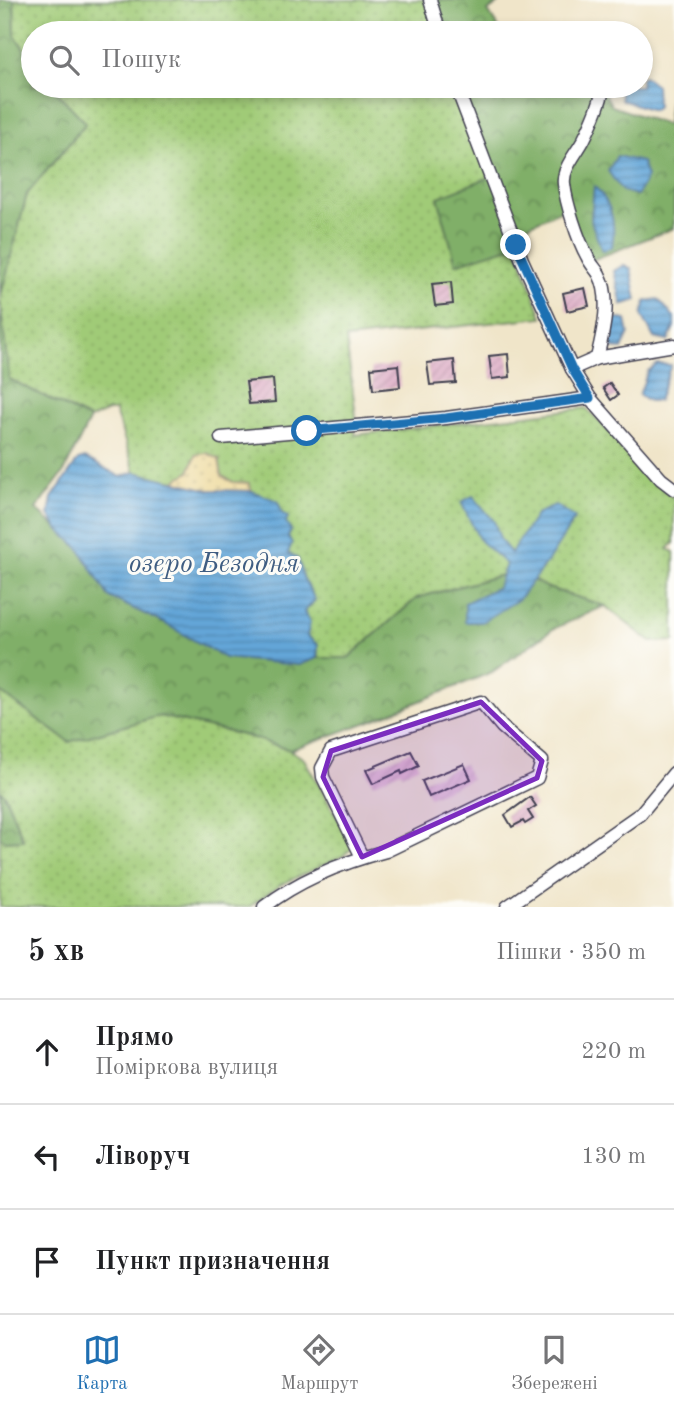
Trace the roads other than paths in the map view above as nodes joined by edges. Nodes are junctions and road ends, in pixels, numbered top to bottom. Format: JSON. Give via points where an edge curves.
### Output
{"nodes":[{"id":1,"x":430,"y":0,"type":"edge"},
{"id":2,"x":436,"y":21,"type":"edge"},
{"id":3,"x":461,"y":98,"type":"edge"},
{"id":4,"x":601,"y":98,"type":"edge"},
{"id":5,"x":674,"y":345,"type":"edge"},
{"id":6,"x":597,"y":358,"type":"junction"},
{"id":7,"x":572,"y":369,"type":"junction"},
{"id":8,"x":590,"y":398,"type":"junction"},
{"id":9,"x":221,"y":438,"type":"dead end"},
{"id":10,"x":674,"y":489,"type":"edge"},
{"id":11,"x":674,"y":773,"type":"edge"},
{"id":12,"x":362,"y":857,"type":"junction"},
{"id":13,"x":264,"y":907,"type":"edge"},
{"id":14,"x":507,"y":907,"type":"edge"}],
"edges":[{"from":1,"to":2,"type":"street"},
{"from":3,"to":7,"type":"street","via":[[522,260]]},
{"from":4,"to":6,"type":"street","via":[[564,183],[579,240],[603,286],[606,313]]},
{"from":5,"to":6,"type":"street"},
{"from":6,"to":7,"type":"street"},
{"from":7,"to":8,"type":"street"},
{"from":8,"to":9,"type":"street","via":[[446,418]]},
{"from":8,"to":10,"type":"street"},
{"from":11,"to":14,"type":"street","via":[[640,814]]},
{"from":12,"to":12,"type":"street","via":[[323,777],[331,751],[481,702],[542,761],[537,778]]},
{"from":12,"to":13,"type":"street","via":[[284,892]]}]}
